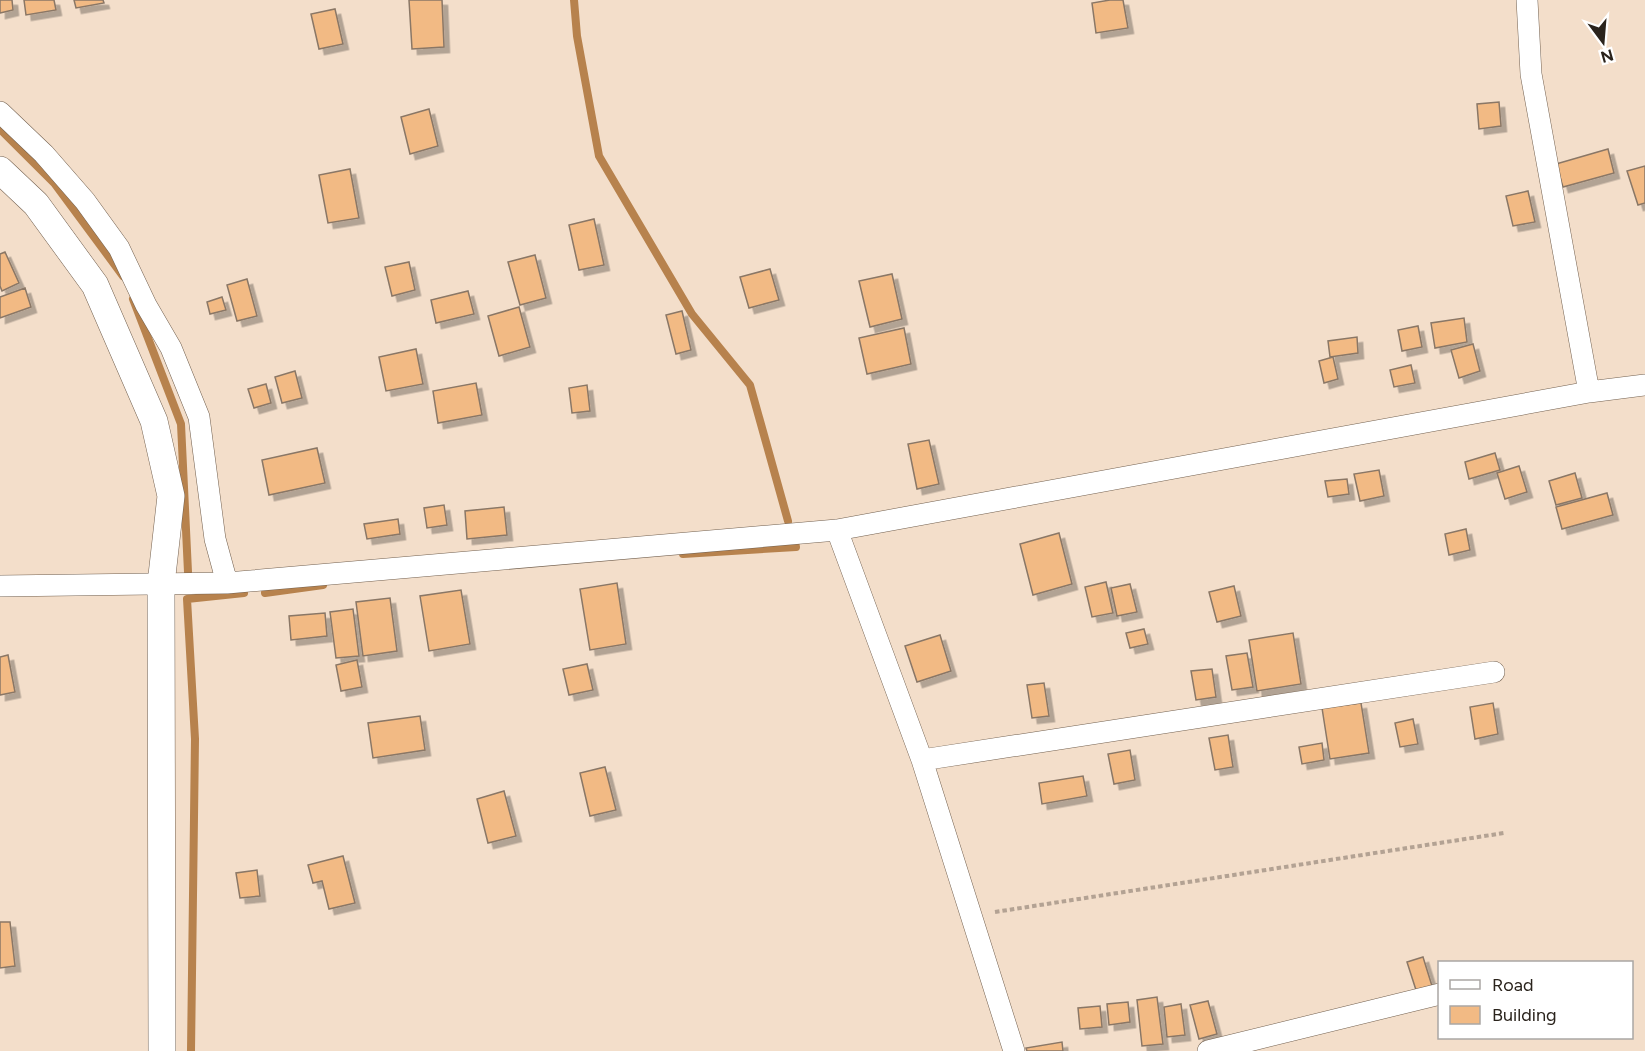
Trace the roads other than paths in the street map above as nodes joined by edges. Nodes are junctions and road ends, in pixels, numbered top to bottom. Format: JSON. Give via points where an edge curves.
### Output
{"nodes":[{"id":1,"x":1527,"y":0,"type":"edge"},
{"id":2,"x":0,"y":112,"type":"edge"},
{"id":3,"x":0,"y":170,"type":"edge"},
{"id":4,"x":1645,"y":386,"type":"edge"},
{"id":5,"x":1589,"y":392,"type":"junction"},
{"id":6,"x":837,"y":530,"type":"junction"},
{"id":7,"x":227,"y":583,"type":"junction"},
{"id":8,"x":161,"y":584,"type":"junction"},
{"id":9,"x":0,"y":586,"type":"edge"},
{"id":10,"x":1494,"y":672,"type":"dead end"},
{"id":11,"x":922,"y":760,"type":"junction"},
{"id":12,"x":1438,"y":994,"type":"edge"},
{"id":13,"x":162,"y":1051,"type":"edge"},
{"id":14,"x":1014,"y":1051,"type":"edge"},
{"id":15,"x":1208,"y":1051,"type":"edge"}],
"edges":[{"from":1,"to":5,"type":"street","via":[[1531,74]]},
{"from":2,"to":7,"type":"street","via":[[44,154],[119,248],[171,348],[200,417],[215,539]]},
{"from":3,"to":8,"type":"street","via":[[36,204],[95,285],[154,421],[171,496]]},
{"from":4,"to":5,"type":"street"},
{"from":5,"to":6,"type":"street"},
{"from":6,"to":7,"type":"street"},
{"from":6,"to":11,"type":"street"},
{"from":7,"to":8,"type":"street"},
{"from":8,"to":9,"type":"street"},
{"from":8,"to":13,"type":"street"},
{"from":10,"to":11,"type":"street"},
{"from":11,"to":14,"type":"street"},
{"from":12,"to":15,"type":"street"}]}
